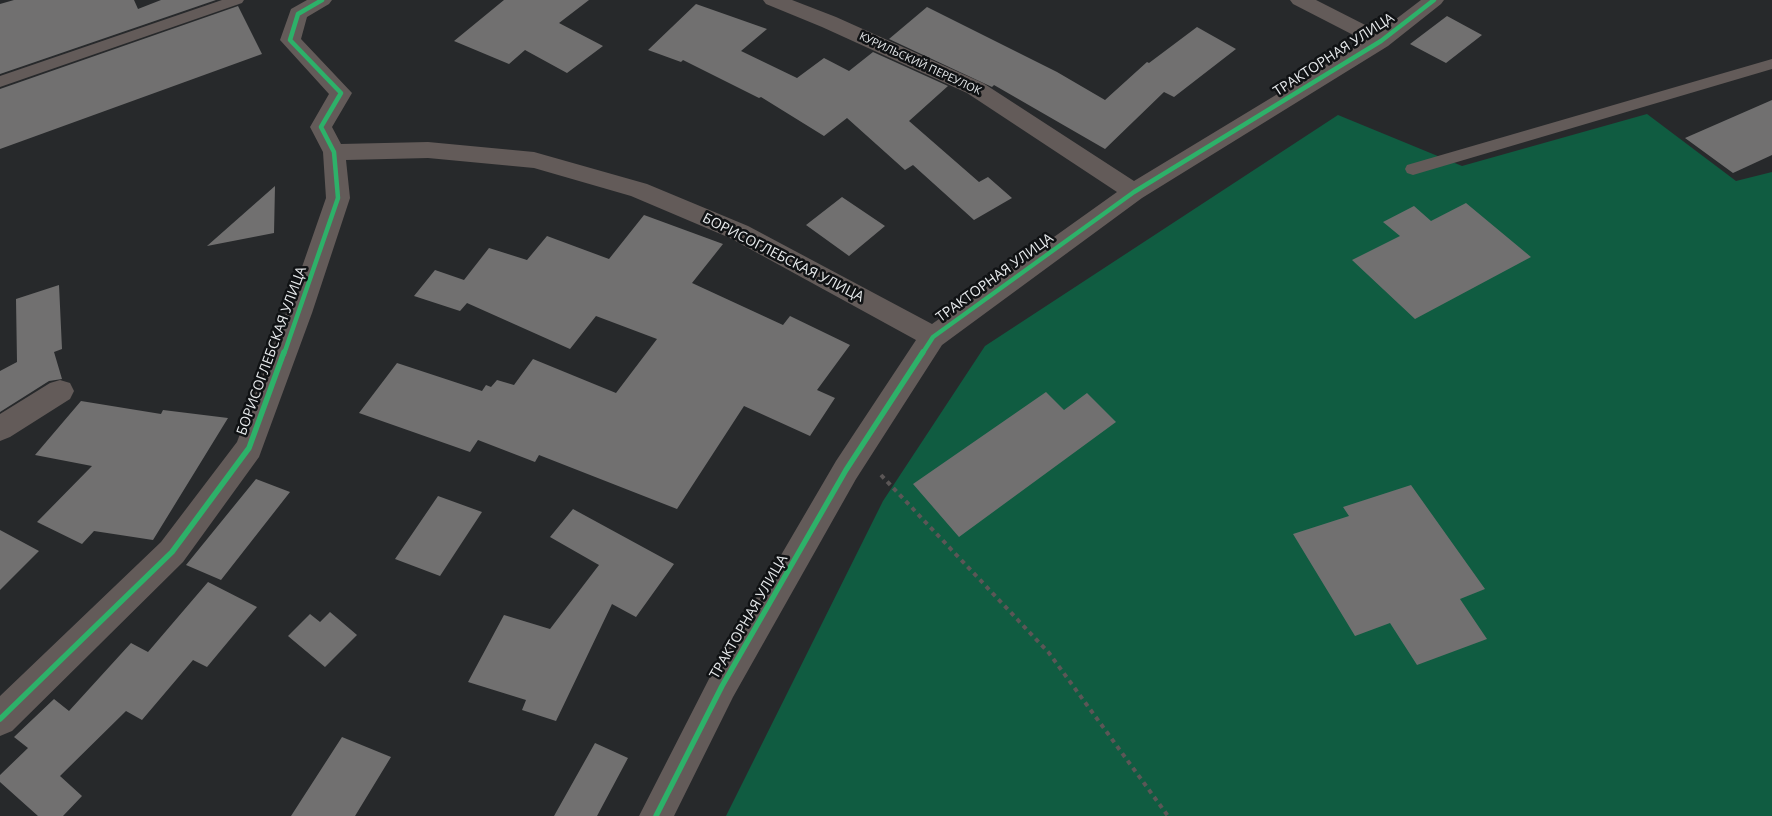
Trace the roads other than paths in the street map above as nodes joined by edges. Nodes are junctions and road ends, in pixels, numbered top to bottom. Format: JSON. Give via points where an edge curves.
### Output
{"nodes":[{"id":1,"x":237,"y":0,"type":"edge"},
{"id":2,"x":322,"y":0,"type":"edge"},
{"id":3,"x":773,"y":0,"type":"edge"},
{"id":4,"x":1300,"y":0,"type":"edge"},
{"id":5,"x":1434,"y":0,"type":"edge"},
{"id":6,"x":1381,"y":41,"type":"junction"},
{"id":7,"x":1772,"y":64,"type":"edge"},
{"id":8,"x":0,"y":82,"type":"edge"},
{"id":9,"x":334,"y":152,"type":"junction"},
{"id":10,"x":1413,"y":170,"type":"dead end"},
{"id":11,"x":1134,"y":192,"type":"junction"},
{"id":12,"x":933,"y":337,"type":"junction"},
{"id":13,"x":60,"y":391,"type":"dead end"},
{"id":14,"x":0,"y":429,"type":"edge"},
{"id":15,"x":0,"y":719,"type":"edge"},
{"id":16,"x":656,"y":816,"type":"edge"}],
"edges":[{"from":1,"to":8,"type":"lane"},
{"from":2,"to":9,"type":"street","name":"БОРИСОГЛЕБСКАЯ УЛИЦА","via":[[298,14],[290,40],[341,93],[321,127]]},
{"from":3,"to":11,"type":"street","name":"КУРИЛЬСКИЙ ПЕРЕУЛОК","via":[[975,88]]},
{"from":4,"to":6,"type":"street"},
{"from":5,"to":6,"type":"street","name":"ТРАКТОРНАЯ УЛИЦА"},
{"from":6,"to":11,"type":"street","name":"ТРАКТОРНАЯ УЛИЦА"},
{"from":7,"to":10,"type":"lane"},
{"from":9,"to":12,"type":"street","name":"БОРИСОГЛЕБСКАЯ УЛИЦА","via":[[428,150],[534,160],[639,190],[739,232]]},
{"from":9,"to":15,"type":"street","name":"БОРИСОГЛЕБСКАЯ УЛИЦА","via":[[338,198],[249,448],[172,552]]},
{"from":11,"to":12,"type":"street","name":"ТРАКТОРНАЯ УЛИЦА"},
{"from":12,"to":16,"type":"street","name":"ТРАКТОРНАЯ УЛИЦА","via":[[858,451],[722,686]]},
{"from":13,"to":14,"type":"street"}]}
